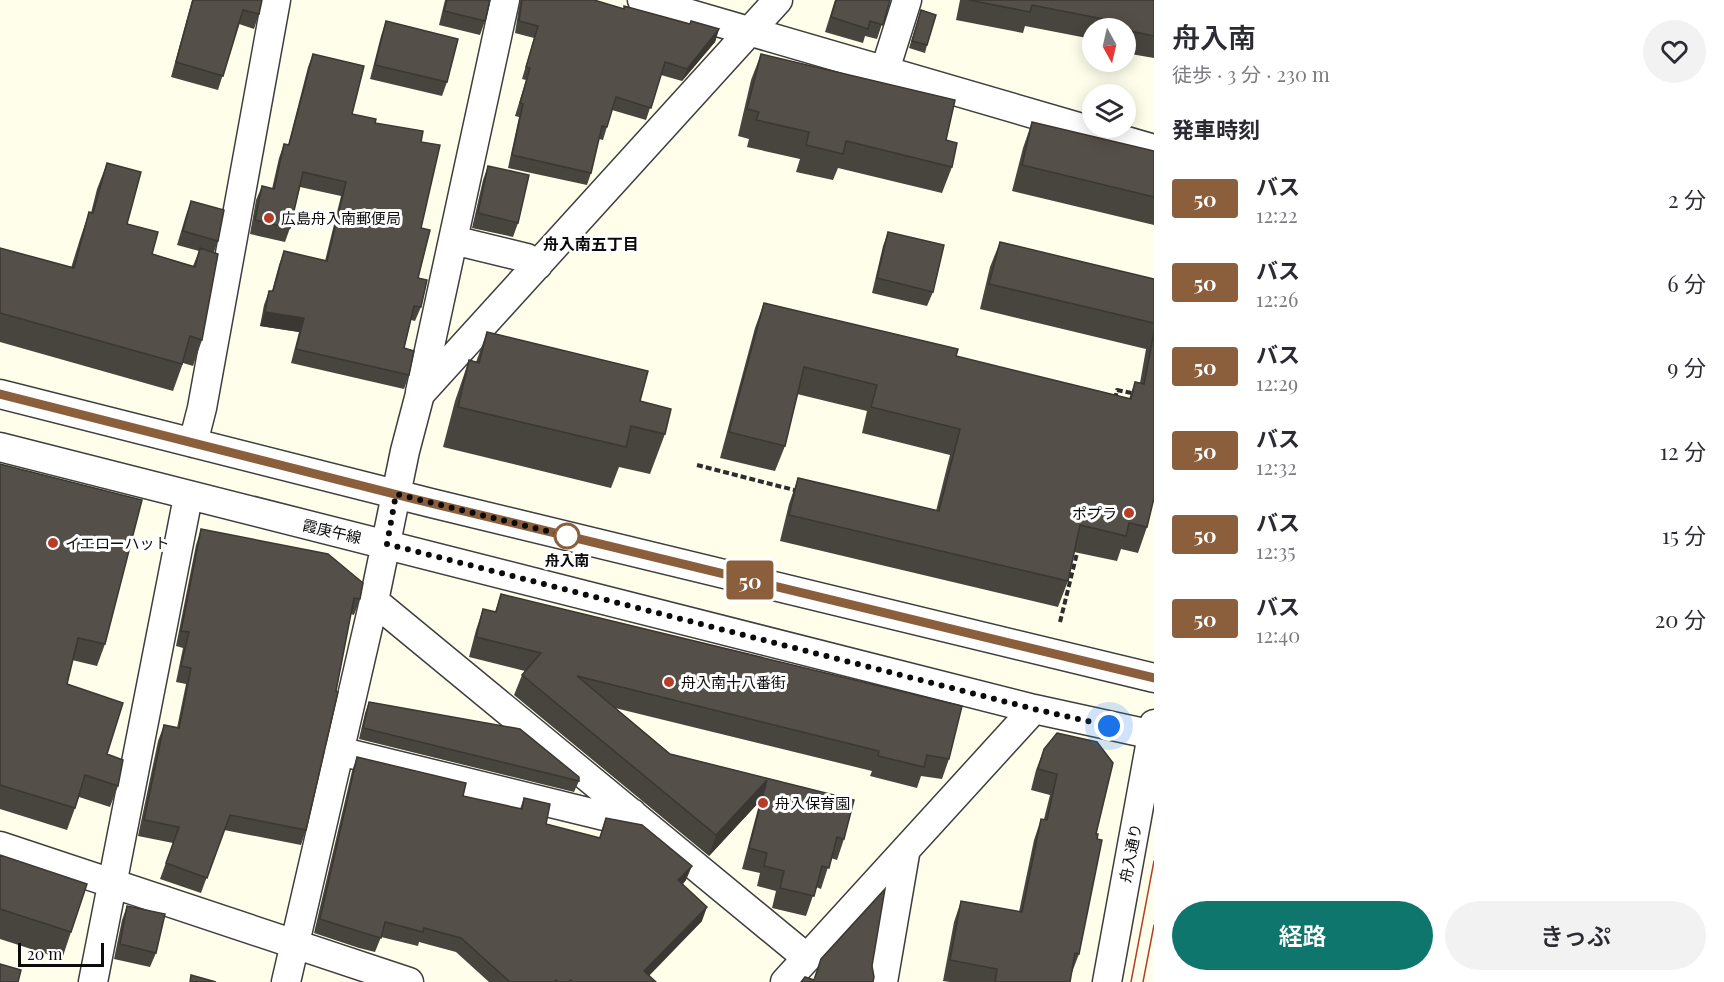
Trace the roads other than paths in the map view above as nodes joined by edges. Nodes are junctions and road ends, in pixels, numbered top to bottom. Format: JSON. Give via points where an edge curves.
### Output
{"nodes":[{"id":1,"x":276,"y":0,"type":"edge"},
{"id":2,"x":505,"y":0,"type":"edge"},
{"id":3,"x":642,"y":0,"type":"edge"},
{"id":4,"x":777,"y":0,"type":"edge"},
{"id":5,"x":907,"y":0,"type":"edge"},
{"id":6,"x":751,"y":30,"type":"junction"},
{"id":7,"x":885,"y":70,"type":"junction"},
{"id":8,"x":1154,"y":149,"type":"edge"},
{"id":9,"x":453,"y":240,"type":"junction"},
{"id":10,"x":538,"y":265,"type":"junction"},
{"id":11,"x":0,"y":394,"type":"edge"},
{"id":12,"x":420,"y":394,"type":"junction"},
{"id":13,"x":193,"y":442,"type":"junction"},
{"id":14,"x":0,"y":447,"type":"edge"},
{"id":15,"x":396,"y":494,"type":"junction"},
{"id":16,"x":188,"y":497,"type":"junction"},
{"id":17,"x":387,"y":544,"type":"junction"},
{"id":18,"x":374,"y":601,"type":"junction"},
{"id":19,"x":1154,"y":678,"type":"edge"},
{"id":20,"x":1034,"y":709,"type":"junction"},
{"id":21,"x":1153,"y":731,"type":"edge"},
{"id":22,"x":339,"y":751,"type":"junction"},
{"id":23,"x":632,"y":813,"type":"junction"},
{"id":24,"x":0,"y":846,"type":"edge"},
{"id":25,"x":905,"y":854,"type":"junction"},
{"id":26,"x":111,"y":883,"type":"junction"},
{"id":27,"x":294,"y":944,"type":"junction"},
{"id":28,"x":807,"y":958,"type":"junction"},
{"id":29,"x":93,"y":982,"type":"edge"},
{"id":30,"x":286,"y":982,"type":"edge"},
{"id":31,"x":409,"y":982,"type":"edge"},
{"id":32,"x":785,"y":982,"type":"edge"},
{"id":33,"x":883,"y":982,"type":"edge"},
{"id":34,"x":1107,"y":982,"type":"edge"}],
"edges":[{"from":1,"to":13,"type":"street"},
{"from":2,"to":9,"type":"street"},
{"from":3,"to":6,"type":"street"},
{"from":4,"to":6,"type":"street"},
{"from":5,"to":7,"type":"street"},
{"from":6,"to":7,"type":"street"},
{"from":6,"to":10,"type":"street"},
{"from":7,"to":8,"type":"street"},
{"from":9,"to":10,"type":"street","via":[[527,258]]},
{"from":9,"to":12,"type":"street"},
{"from":10,"to":12,"type":"street"},
{"from":11,"to":13,"type":"street"},
{"from":12,"to":15,"type":"street"},
{"from":13,"to":15,"type":"street"},
{"from":14,"to":16,"type":"street","name":"霞庚午線"},
{"from":15,"to":17,"type":"street"},
{"from":15,"to":19,"type":"street"},
{"from":16,"to":17,"type":"street","name":"霞庚午線"},
{"from":16,"to":26,"type":"street"},
{"from":17,"to":18,"type":"street"},
{"from":17,"to":20,"type":"street","name":"霞庚午線"},
{"from":18,"to":22,"type":"street"},
{"from":18,"to":23,"type":"street"},
{"from":20,"to":21,"type":"street","name":"霞庚午線"},
{"from":20,"to":25,"type":"street"},
{"from":21,"to":34,"type":"street","name":"舟入通り"},
{"from":22,"to":23,"type":"street","via":[[612,818]]},
{"from":22,"to":27,"type":"street"},
{"from":23,"to":28,"type":"street"},
{"from":24,"to":26,"type":"street"},
{"from":25,"to":28,"type":"street"},
{"from":25,"to":33,"type":"street"},
{"from":26,"to":27,"type":"street"},
{"from":26,"to":29,"type":"street"},
{"from":27,"to":30,"type":"street"},
{"from":27,"to":31,"type":"street"},
{"from":28,"to":32,"type":"street"}]}
